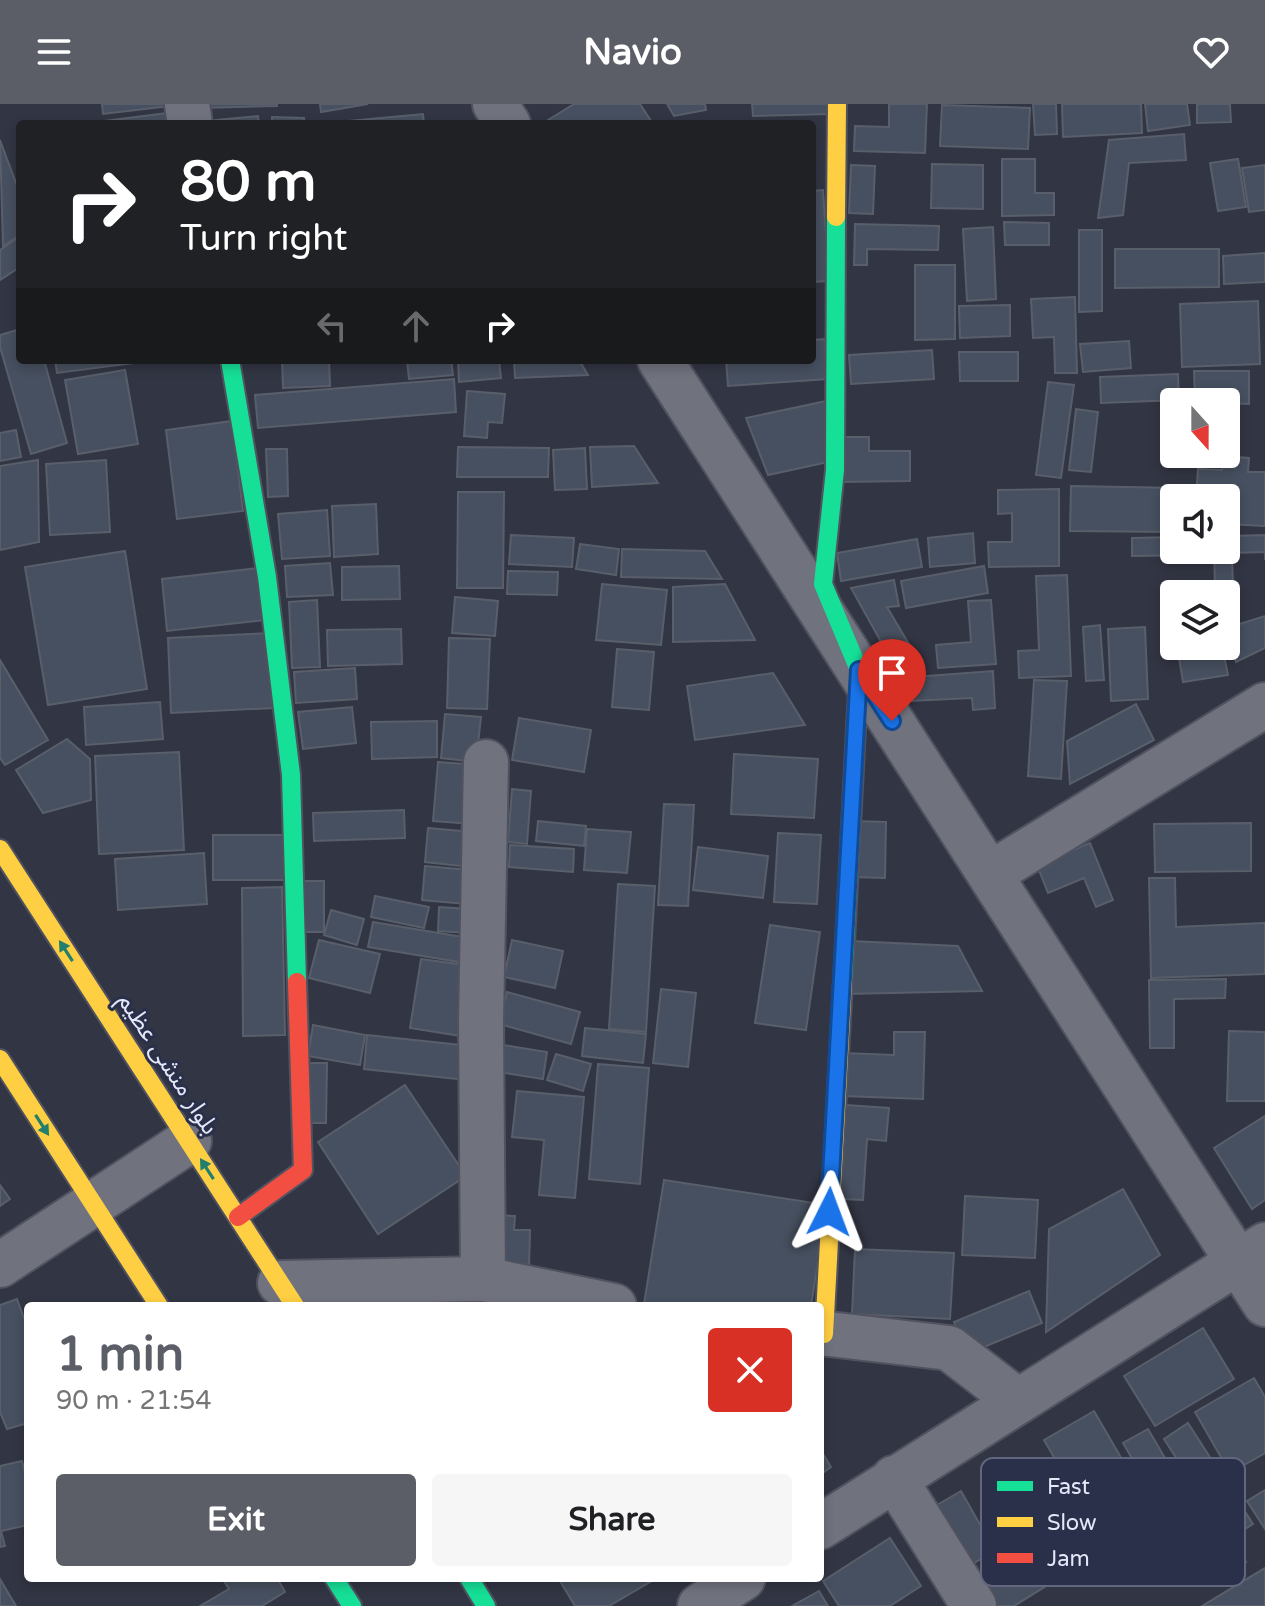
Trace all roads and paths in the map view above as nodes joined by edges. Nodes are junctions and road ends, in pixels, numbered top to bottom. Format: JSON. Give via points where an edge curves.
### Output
{"nodes":[{"id":1,"x":837,"y":104,"type":"edge"},
{"id":2,"x":231,"y":364,"type":"edge"},
{"id":3,"x":663,"y":364,"type":"edge"},
{"id":4,"x":859,"y":670,"type":"junction"},
{"id":5,"x":1265,"y":705,"type":"edge"},
{"id":6,"x":486,"y":762,"type":"dead end"},
{"id":7,"x":0,"y":849,"type":"edge"},
{"id":8,"x":990,"y":874,"type":"junction"},
{"id":9,"x":0,"y":1059,"type":"edge"},
{"id":10,"x":189,"y":1141,"type":"junction"},
{"id":11,"x":94,"y":1206,"type":"junction"},
{"id":12,"x":238,"y":1217,"type":"junction"},
{"id":13,"x":1252,"y":1254,"type":"edge"},
{"id":14,"x":0,"y":1265,"type":"edge"},
{"id":15,"x":483,"y":1279,"type":"junction"},
{"id":16,"x":287,"y":1294,"type":"edge"},
{"id":17,"x":156,"y":1302,"type":"edge"},
{"id":18,"x":595,"y":1302,"type":"edge"},
{"id":19,"x":824,"y":1302,"type":"edge"},
{"id":20,"x":1265,"y":1304,"type":"edge"},
{"id":21,"x":824,"y":1334,"type":"edge"},
{"id":22,"x":1018,"y":1401,"type":"junction"},
{"id":23,"x":894,"y":1478,"type":"junction"},
{"id":24,"x":824,"y":1524,"type":"edge"},
{"id":25,"x":337,"y":1582,"type":"edge"},
{"id":26,"x":471,"y":1582,"type":"edge"},
{"id":27,"x":737,"y":1582,"type":"edge"},
{"id":28,"x":352,"y":1606,"type":"edge"},
{"id":29,"x":486,"y":1606,"type":"edge"},
{"id":30,"x":700,"y":1606,"type":"edge"},
{"id":31,"x":974,"y":1606,"type":"edge"}],
"edges":[{"from":1,"to":4,"type":"street","via":[[835,470],[823,584]]},
{"from":2,"to":12,"type":"street","via":[[267,577],[291,775],[303,1170]]},
{"from":3,"to":4,"type":"street"},
{"from":4,"to":8,"type":"street"},
{"from":4,"to":19,"type":"street"},
{"from":5,"to":8,"type":"street"},
{"from":6,"to":15,"type":"street"},
{"from":10,"to":7,"type":"street","name":"بلوار منشی عظیم","one_way":true},
{"from":8,"to":13,"type":"street"},
{"from":9,"to":11,"type":"street","one_way":true},
{"from":10,"to":11,"type":"street"},
{"from":12,"to":10,"type":"street","name":"بلوار منشی عظیم","one_way":true},
{"from":11,"to":14,"type":"street"},
{"from":11,"to":17,"type":"street"},
{"from":12,"to":16,"type":"street","name":"بلوار منشی عظیم"},
{"from":13,"to":20,"type":"street"},
{"from":13,"to":22,"type":"street"},
{"from":15,"to":16,"type":"street"},
{"from":15,"to":18,"type":"street"},
{"from":21,"to":22,"type":"street","via":[[949,1348]]},
{"from":22,"to":23,"type":"street"},
{"from":23,"to":24,"type":"street"},
{"from":23,"to":31,"type":"street"},
{"from":25,"to":28,"type":"street"},
{"from":26,"to":29,"type":"street"},
{"from":27,"to":30,"type":"street"}]}
